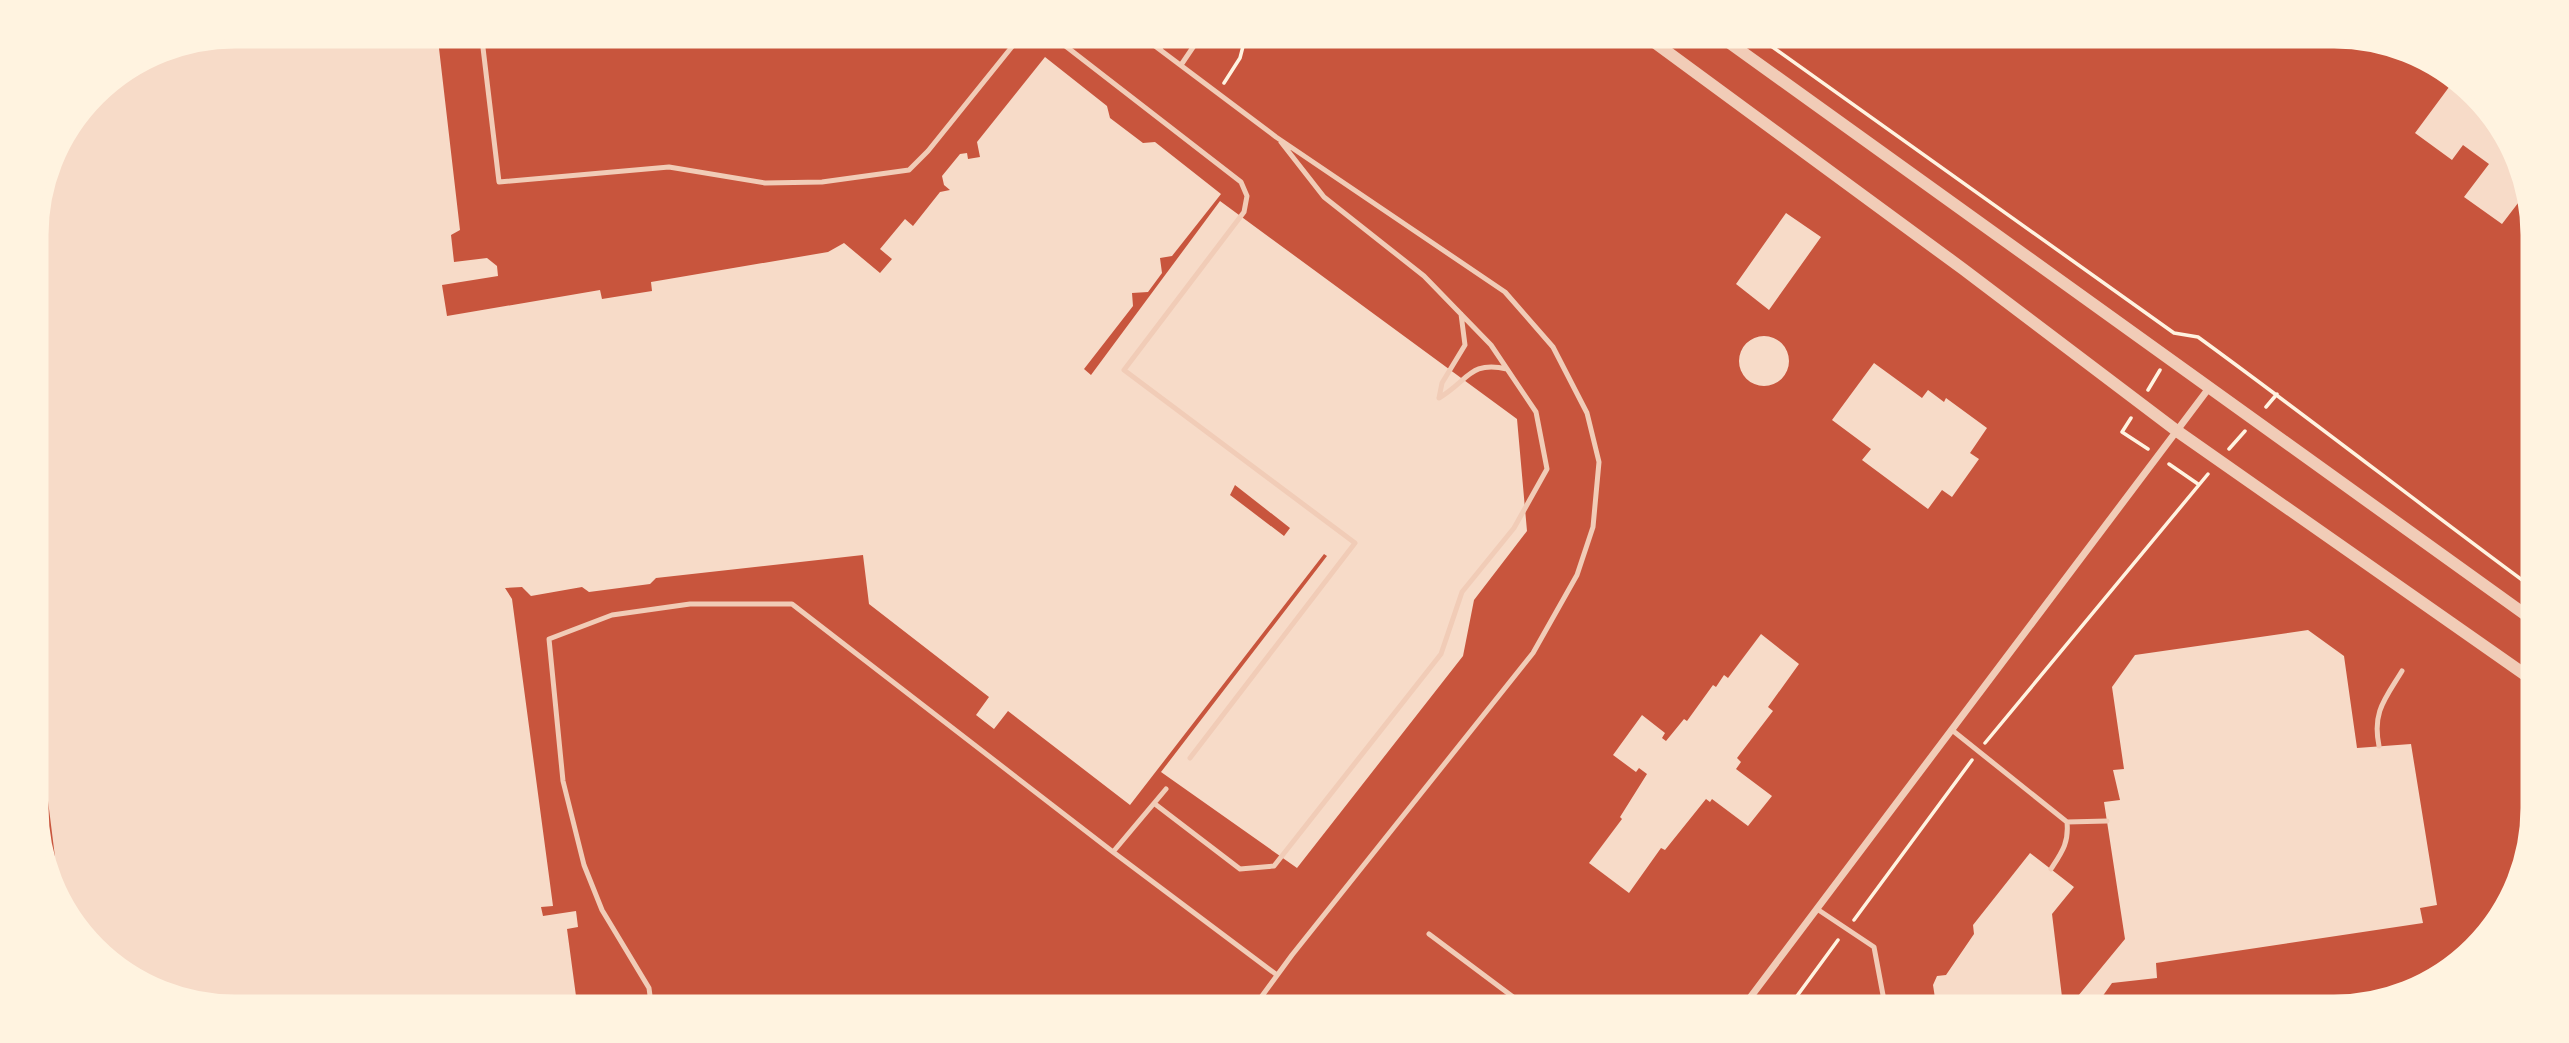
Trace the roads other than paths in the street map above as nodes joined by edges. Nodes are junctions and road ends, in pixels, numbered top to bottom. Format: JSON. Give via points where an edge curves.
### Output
{"nodes":[{"id":1,"x":482,"y":44,"type":"edge"},
{"id":2,"x":1015,"y":44,"type":"edge"},
{"id":3,"x":1063,"y":44,"type":"edge"},
{"id":4,"x":1153,"y":44,"type":"edge"},
{"id":5,"x":1162,"y":44,"type":"edge"},
{"id":6,"x":1195,"y":44,"type":"edge"},
{"id":7,"x":1655,"y":44,"type":"edge"},
{"id":8,"x":1730,"y":44,"type":"edge"},
{"id":9,"x":1160,"y":49,"type":"junction"},
{"id":10,"x":1181,"y":65,"type":"junction"},
{"id":11,"x":1276,"y":137,"type":"junction"},
{"id":12,"x":1461,"y":314,"type":"junction"},
{"id":13,"x":1507,"y":369,"type":"junction"},
{"id":14,"x":2209,"y":387,"type":"junction"},
{"id":15,"x":2177,"y":431,"type":"junction"},
{"id":16,"x":2525,"y":614,"type":"edge"},
{"id":17,"x":2402,"y":671,"type":"dead end"},
{"id":18,"x":2525,"y":675,"type":"edge"},
{"id":19,"x":1952,"y":730,"type":"junction"},
{"id":20,"x":2379,"y":746,"type":"dead end"},
{"id":21,"x":1190,"y":758,"type":"dead end"},
{"id":22,"x":1166,"y":789,"type":"dead end"},
{"id":23,"x":1155,"y":804,"type":"junction"},
{"id":24,"x":2108,"y":821,"type":"dead end"},
{"id":25,"x":2067,"y":822,"type":"junction"},
{"id":26,"x":1113,"y":852,"type":"junction"},
{"id":27,"x":2051,"y":869,"type":"dead end"},
{"id":28,"x":1817,"y":909,"type":"junction"},
{"id":29,"x":1429,"y":934,"type":"dead end"},
{"id":30,"x":1277,"y":975,"type":"junction"},
{"id":31,"x":650,"y":999,"type":"edge"},
{"id":32,"x":1260,"y":999,"type":"edge"},
{"id":33,"x":1516,"y":999,"type":"edge"},
{"id":34,"x":1749,"y":999,"type":"edge"},
{"id":35,"x":1883,"y":999,"type":"edge"}],
"edges":[{"from":1,"to":2,"type":"lane","via":[[499,182],[669,167],[765,183],[834,181],[909,170]]},
{"from":3,"to":21,"type":"lane","via":[[1241,181],[1247,196],[1244,212],[1124,370],[1355,543]]},
{"from":4,"to":9,"type":"lane"},
{"from":5,"to":9,"type":"lane"},
{"from":6,"to":10,"type":"lane"},
{"from":7,"to":15,"type":"street"},
{"from":8,"to":14,"type":"street"},
{"from":9,"to":10,"type":"lane"},
{"from":10,"to":11,"type":"lane"},
{"from":11,"to":12,"type":"lane","via":[[1324,197],[1424,276]]},
{"from":11,"to":30,"type":"lane","via":[[1505,292],[1553,347],[1587,413],[1599,463],[1593,527],[1577,575],[1533,653]]},
{"from":12,"to":13,"type":"lane"},
{"from":12,"to":13,"type":"lane","via":[[1465,345],[1442,383],[1439,398],[1474,369],[1493,365]]},
{"from":13,"to":23,"type":"lane","via":[[1536,412],[1547,469],[1514,528],[1462,592],[1441,654],[1274,866],[1240,869]]},
{"from":14,"to":15,"type":"street"},
{"from":14,"to":16,"type":"street"},
{"from":15,"to":18,"type":"street"},
{"from":15,"to":19,"type":"street"},
{"from":17,"to":20,"type":"lane","via":[[2382,704],[2376,728]]},
{"from":19,"to":25,"type":"lane"},
{"from":19,"to":28,"type":"street"},
{"from":22,"to":23,"type":"lane"},
{"from":23,"to":26,"type":"lane"},
{"from":24,"to":25,"type":"lane"},
{"from":25,"to":27,"type":"lane","via":[[2069,838]]},
{"from":26,"to":30,"type":"lane"},
{"from":26,"to":31,"type":"lane","via":[[792,604],[690,604],[612,615],[549,639],[555,712],[563,781],[584,865],[601,910],[649,988]]},
{"from":28,"to":34,"type":"street"},
{"from":28,"to":35,"type":"lane","via":[[1874,947]]},
{"from":29,"to":33,"type":"lane"},
{"from":30,"to":32,"type":"lane"}]}
